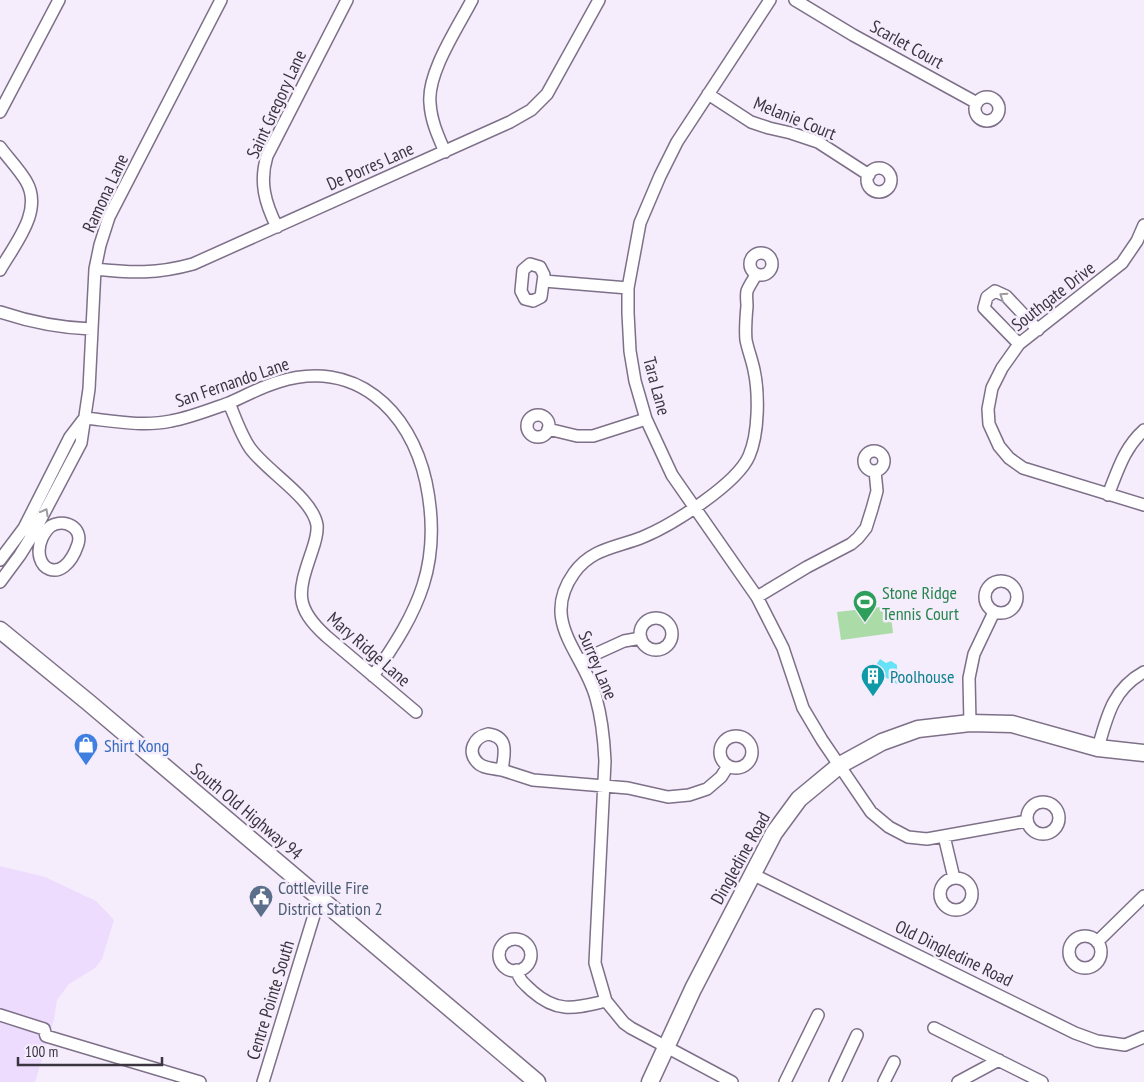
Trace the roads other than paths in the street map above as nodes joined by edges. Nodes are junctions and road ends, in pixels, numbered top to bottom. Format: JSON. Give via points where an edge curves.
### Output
{"nodes":[{"id":1,"x":59,"y":0,"type":"edge"},
{"id":2,"x":221,"y":0,"type":"edge"},
{"id":3,"x":347,"y":0,"type":"edge"},
{"id":4,"x":472,"y":0,"type":"edge"},
{"id":5,"x":599,"y":0,"type":"edge"},
{"id":6,"x":770,"y":0,"type":"edge"},
{"id":7,"x":795,"y":0,"type":"edge"},
{"id":8,"x":708,"y":94,"type":"junction"},
{"id":9,"x":977,"y":103,"type":"dead end"},
{"id":10,"x":0,"y":112,"type":"edge"},
{"id":11,"x":0,"y":146,"type":"edge"},
{"id":12,"x":445,"y":152,"type":"junction"},
{"id":13,"x":870,"y":174,"type":"dead end"},
{"id":14,"x":1144,"y":225,"type":"edge"},
{"id":15,"x":277,"y":227,"type":"junction"},
{"id":16,"x":95,"y":269,"type":"junction"},
{"id":17,"x":0,"y":270,"type":"edge"},
{"id":18,"x":756,"y":274,"type":"dead end"},
{"id":19,"x":544,"y":281,"type":"dead end"},
{"id":20,"x":628,"y":288,"type":"junction"},
{"id":21,"x":0,"y":312,"type":"edge"},
{"id":22,"x":91,"y":330,"type":"junction"},
{"id":23,"x":1038,"y":330,"type":"junction"},
{"id":24,"x":1019,"y":344,"type":"junction"},
{"id":25,"x":229,"y":403,"type":"junction"},
{"id":26,"x":84,"y":418,"type":"junction"},
{"id":27,"x":646,"y":419,"type":"junction"},
{"id":28,"x":548,"y":429,"type":"dead end"},
{"id":29,"x":1144,"y":430,"type":"edge"},
{"id":30,"x":56,"y":465,"type":"junction"},
{"id":31,"x":67,"y":471,"type":"junction"},
{"id":32,"x":875,"y":471,"type":"dead end"},
{"id":33,"x":1108,"y":495,"type":"junction"},
{"id":34,"x":1144,"y":506,"type":"edge"},
{"id":35,"x":694,"y":507,"type":"junction"},
{"id":36,"x":33,"y":533,"type":"junction"},
{"id":37,"x":0,"y":560,"type":"edge"},
{"id":38,"x":0,"y":582,"type":"edge"},
{"id":39,"x":757,"y":597,"type":"junction"},
{"id":40,"x":994,"y":612,"type":"dead end"},
{"id":41,"x":0,"y":630,"type":"edge"},
{"id":42,"x":641,"y":638,"type":"dead end"},
{"id":43,"x":580,"y":662,"type":"junction"},
{"id":44,"x":1144,"y":672,"type":"edge"},
{"id":45,"x":373,"y":676,"type":"junction"},
{"id":46,"x":416,"y":712,"type":"dead end"},
{"id":47,"x":970,"y":722,"type":"junction"},
{"id":48,"x":1098,"y":748,"type":"junction"},
{"id":49,"x":1144,"y":753,"type":"edge"},
{"id":50,"x":840,"y":765,"type":"junction"},
{"id":51,"x":728,"y":766,"type":"dead end"},
{"id":52,"x":502,"y":770,"type":"dead end"},
{"id":53,"x":604,"y":785,"type":"junction"},
{"id":54,"x":1027,"y":821,"type":"dead end"},
{"id":55,"x":944,"y":836,"type":"junction"},
{"id":56,"x":752,"y":874,"type":"junction"},
{"id":57,"x":954,"y":878,"type":"dead end"},
{"id":58,"x":1144,"y":896,"type":"edge"},
{"id":59,"x":319,"y":899,"type":"junction"},
{"id":60,"x":1097,"y":942,"type":"dead end"},
{"id":61,"x":517,"y":970,"type":"dead end"},
{"id":62,"x":606,"y":1000,"type":"junction"},
{"id":63,"x":0,"y":1015,"type":"edge"},
{"id":64,"x":818,"y":1015,"type":"dead end"},
{"id":65,"x":934,"y":1028,"type":"dead end"},
{"id":66,"x":857,"y":1034,"type":"dead end"},
{"id":67,"x":1144,"y":1037,"type":"edge"},
{"id":68,"x":668,"y":1046,"type":"junction"},
{"id":69,"x":999,"y":1060,"type":"junction"},
{"id":70,"x":894,"y":1062,"type":"dead end"},
{"id":71,"x":200,"y":1082,"type":"edge"},
{"id":72,"x":263,"y":1082,"type":"edge"},
{"id":73,"x":537,"y":1082,"type":"edge"},
{"id":74,"x":650,"y":1082,"type":"edge"},
{"id":75,"x":732,"y":1082,"type":"edge"},
{"id":76,"x":785,"y":1082,"type":"edge"},
{"id":77,"x":835,"y":1082,"type":"edge"},
{"id":78,"x":884,"y":1082,"type":"edge"},
{"id":79,"x":958,"y":1082,"type":"edge"},
{"id":80,"x":1042,"y":1082,"type":"edge"}],
"edges":[{"from":1,"to":10,"type":"street"},
{"from":2,"to":16,"type":"street","name":"Ramona Lane","via":[[109,217]]},
{"from":3,"to":15,"type":"street","name":"Saint Gregory Lane","via":[[267,156],[263,191]]},
{"from":4,"to":12,"type":"street","via":[[430,89],[431,113]]},
{"from":5,"to":12,"type":"street","name":"De Porres Lane","via":[[561,71],[539,103],[510,122]]},
{"from":6,"to":8,"type":"street","name":"Tara Lane"},
{"from":7,"to":9,"type":"street","name":"Scarlet Court"},
{"from":8,"to":13,"type":"street","name":"Melanie Court","via":[[751,122],[818,142]]},
{"from":8,"to":20,"type":"street","name":"Tara Lane","via":[[677,142],[648,202],[636,239]]},
{"from":11,"to":17,"type":"street","via":[[26,182],[31,195],[27,222]]},
{"from":12,"to":15,"type":"street","name":"De Porres Lane"},
{"from":14,"to":23,"type":"street","name":"Southgate Drive","via":[[1122,263]]},
{"from":15,"to":16,"type":"street","name":"De Porres Lane","via":[[193,264],[170,270],[144,273]]},
{"from":16,"to":22,"type":"street","name":"Ramona Lane"},
{"from":18,"to":35,"type":"street","name":"Surrey Lane","via":[[747,291],[746,313],[746,340],[756,390],[755,433],[750,454],[737,475]]},
{"from":19,"to":20,"type":"street"},
{"from":20,"to":27,"type":"street","name":"Tara Lane","via":[[634,381]]},
{"from":21,"to":22,"type":"street","via":[[61,328]]},
{"from":22,"to":26,"type":"street","name":"Ramona Lane","via":[[89,389]]},
{"from":23,"to":24,"type":"street","name":"Southgate Drive"},
{"from":23,"to":24,"type":"street","one_way":true,"via":[[1006,296],[995,291],[987,296],[984,308]]},
{"from":24,"to":33,"type":"street","name":"Southgate Drive","via":[[1002,368],[989,399],[989,424],[999,446],[1022,468]]},
{"from":25,"to":26,"type":"street","name":"San Fernando Lane","via":[[172,421],[151,423]]},
{"from":25,"to":45,"type":"street","name":"Mary Ridge Lane","via":[[249,447],[312,510],[317,525],[316,540],[301,586],[305,612],[319,630]]},
{"from":25,"to":45,"type":"street","name":"San Fernando Lane","via":[[286,380],[314,376],[341,378],[371,392],[392,412],[407,434],[426,483],[431,514],[431,551],[422,591],[410,619]]},
{"from":26,"to":30,"type":"street","name":"Ramona Lane"},
{"from":26,"to":31,"type":"street","name":"Ramona Lane","via":[[81,443]]},
{"from":27,"to":28,"type":"street","via":[[593,436]]},
{"from":27,"to":35,"type":"street","name":"Tara Lane","via":[[672,475]]},
{"from":29,"to":33,"type":"street","via":[[1133,440]]},
{"from":30,"to":31,"type":"street"},
{"from":30,"to":36,"type":"street","name":"Ramona Lane"},
{"from":36,"to":31,"type":"street","name":"Ramona Lane","one_way":true},
{"from":32,"to":39,"type":"street","via":[[877,491],[866,528],[858,538]]},
{"from":33,"to":34,"type":"street","name":"Southgate Drive"},
{"from":35,"to":39,"type":"street","name":"Tara Lane"},
{"from":35,"to":43,"type":"street","name":"Surrey Lane","via":[[644,536],[596,552],[568,581],[562,598],[561,617],[567,640]]},
{"from":36,"to":37,"type":"street","name":"Ramona Lane"},
{"from":36,"to":38,"type":"street","name":"Ramona Lane"},
{"from":39,"to":50,"type":"street","name":"Tara Lane","via":[[783,648],[803,708]]},
{"from":40,"to":47,"type":"street","via":[[974,654],[969,678]]},
{"from":41,"to":59,"type":"street","name":"South Old Highway 94"},
{"from":42,"to":43,"type":"street","via":[[624,641]]},
{"from":43,"to":53,"type":"street","name":"Surrey Lane","via":[[596,696],[604,734]]},
{"from":44,"to":48,"type":"street","via":[[1133,678],[1108,710]]},
{"from":45,"to":46,"type":"street","name":"Mary Ridge Lane"},
{"from":47,"to":48,"type":"street","name":"Dingledine Road","via":[[1019,726]]},
{"from":47,"to":50,"type":"street","name":"Dingledine Road","via":[[918,729],[882,742]]},
{"from":48,"to":49,"type":"street","name":"Dingledine Road"},
{"from":50,"to":55,"type":"street","name":"Tara Lane","via":[[871,812],[889,827],[908,837]]},
{"from":50,"to":56,"type":"street","name":"Dingledine Road","via":[[799,799],[774,832]]},
{"from":51,"to":53,"type":"street","via":[[721,777],[707,788],[689,795],[668,797]]},
{"from":52,"to":53,"type":"street","via":[[533,780]]},
{"from":53,"to":62,"type":"street","name":"Surrey Lane","via":[[595,964]]},
{"from":54,"to":55,"type":"street","name":"Tara Lane"},
{"from":55,"to":57,"type":"street"},
{"from":56,"to":67,"type":"street","name":"Old Dingledine Road","via":[[1075,1033],[1097,1041],[1125,1045]]},
{"from":56,"to":68,"type":"street","name":"Dingledine Road","via":[[693,989]]},
{"from":58,"to":60,"type":"street"},
{"from":59,"to":72,"type":"street","name":"Centre Pointe South"},
{"from":59,"to":73,"type":"street","name":"South Old Highway 94"},
{"from":61,"to":62,"type":"street","via":[[518,979],[542,1000],[564,1008]]},
{"from":62,"to":68,"type":"street","via":[[631,1028]]},
{"from":63,"to":71,"type":"street","via":[[44,1029],[46,1036]]},
{"from":64,"to":76,"type":"street"},
{"from":65,"to":69,"type":"street"},
{"from":66,"to":77,"type":"street"},
{"from":68,"to":74,"type":"street","name":"Dingledine Road"},
{"from":68,"to":75,"type":"street"},
{"from":69,"to":79,"type":"street"},
{"from":69,"to":80,"type":"street"},
{"from":70,"to":78,"type":"street"}]}
